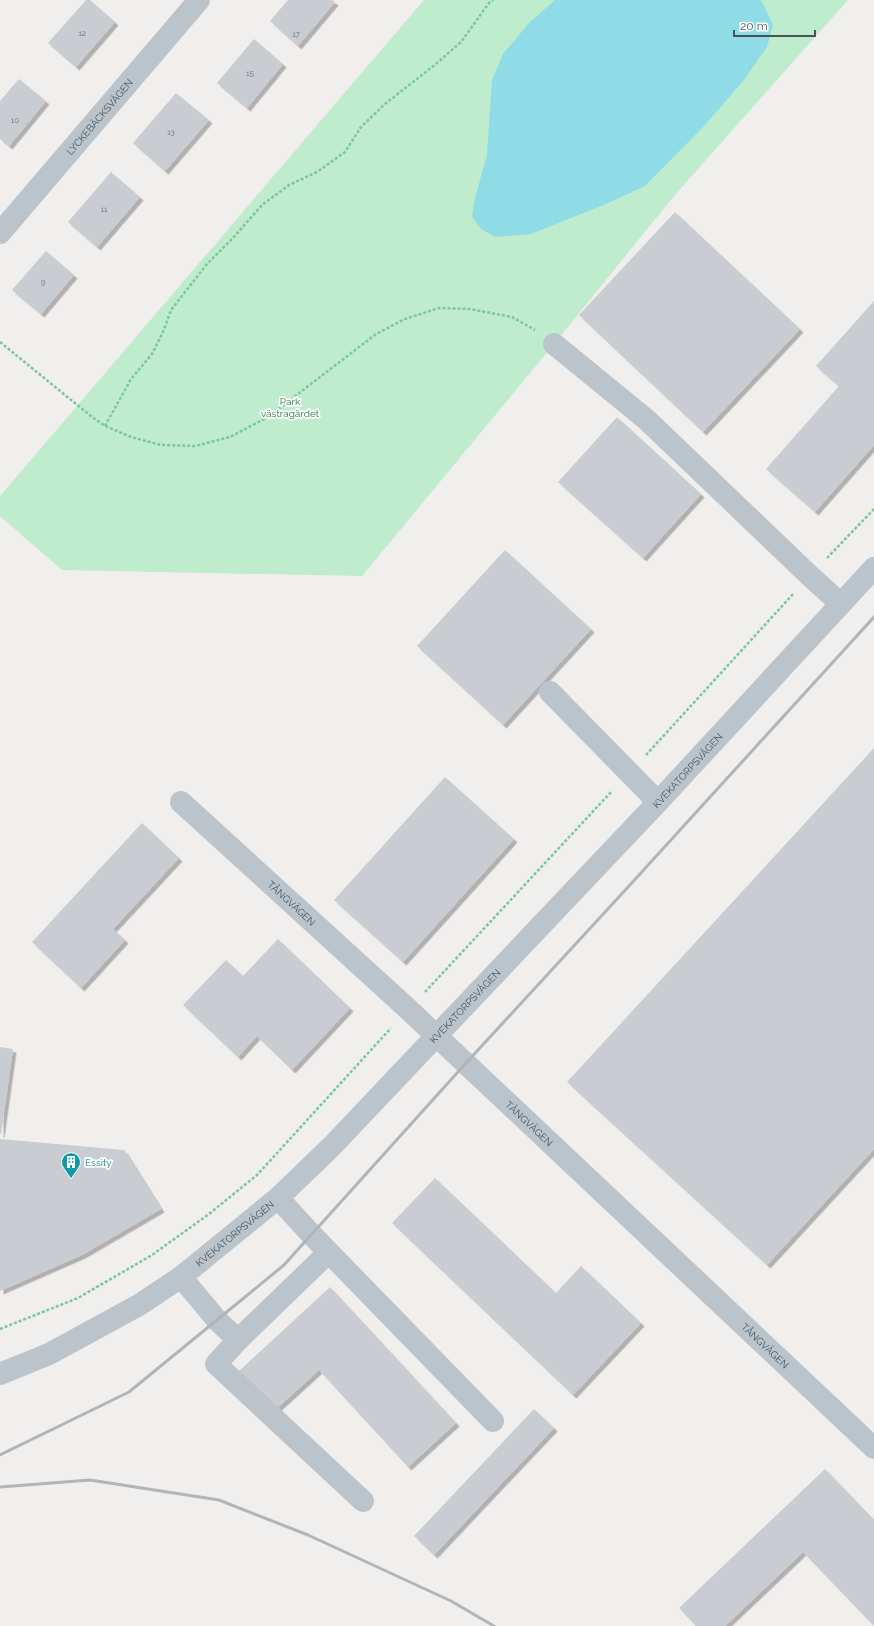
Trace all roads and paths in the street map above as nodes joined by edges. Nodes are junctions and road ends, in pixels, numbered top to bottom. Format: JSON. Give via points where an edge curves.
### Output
{"nodes":[{"id":1,"x":199,"y":0,"type":"edge"},
{"id":2,"x":493,"y":0,"type":"edge"},
{"id":3,"x":0,"y":233,"type":"edge"},
{"id":4,"x":0,"y":342,"type":"edge"},
{"id":5,"x":554,"y":344,"type":"joint"},
{"id":6,"x":105,"y":426,"type":"junction"},
{"id":7,"x":874,"y":509,"type":"edge"},
{"id":8,"x":874,"y":568,"type":"edge"},
{"id":9,"x":810,"y":576,"type":"junction"},
{"id":10,"x":841,"y":604,"type":"junction"},
{"id":11,"x":550,"y":692,"type":"dead end"},
{"id":12,"x":630,"y":773,"type":"junction"},
{"id":13,"x":181,"y":802,"type":"dead end"},
{"id":14,"x":658,"y":802,"type":"junction"},
{"id":15,"x":408,"y":1009,"type":"junction"},
{"id":16,"x":435,"y":1036,"type":"junction"},
{"id":17,"x":278,"y":1198,"type":"junction"},
{"id":18,"x":328,"y":1252,"type":"junction"},
{"id":19,"x":181,"y":1277,"type":"junction"},
{"id":20,"x":0,"y":1329,"type":"edge"},
{"id":21,"x":238,"y":1340,"type":"junction"},
{"id":22,"x":0,"y":1374,"type":"edge"},
{"id":23,"x":493,"y":1421,"type":"dead end"},
{"id":24,"x":874,"y":1448,"type":"edge"},
{"id":25,"x":363,"y":1501,"type":"dead end"}],
"edges":[{"from":1,"to":3,"type":"street","name":"LYCKEBÄCKSVÄGEN"},
{"from":2,"to":6,"type":"path","via":[[461,42],[385,104],[361,127],[345,152],[262,205],[206,264],[171,310],[164,332],[152,354],[131,379]]},
{"from":4,"to":6,"type":"path"},
{"from":5,"to":6,"type":"path","via":[[512,316],[470,309],[439,308],[405,319],[376,334],[268,417],[230,437],[194,446],[161,445],[131,437]]},
{"from":5,"to":9,"type":"street","via":[[647,420]]},
{"from":7,"to":9,"type":"path"},
{"from":8,"to":10,"type":"street","name":"KVEKATORPSVÄGEN"},
{"from":9,"to":10,"type":"street"},
{"from":9,"to":12,"type":"path"},
{"from":10,"to":14,"type":"street","name":"KVEKATORPSVÄGEN"},
{"from":11,"to":12,"type":"street"},
{"from":12,"to":14,"type":"street"},
{"from":12,"to":15,"type":"path"},
{"from":13,"to":15,"type":"street","name":"TÅNGVÄGEN"},
{"from":14,"to":16,"type":"street","name":"KVEKATORPSVÄGEN"},
{"from":15,"to":16,"type":"street","name":"TÅNGVÄGEN"},
{"from":15,"to":20,"type":"path","via":[[257,1175],[227,1199],[152,1256],[78,1298]]},
{"from":16,"to":17,"type":"street","name":"KVEKATORPSVÄGEN","via":[[332,1146]]},
{"from":16,"to":24,"type":"street","name":"TÅNGVÄGEN"},
{"from":17,"to":18,"type":"street"},
{"from":17,"to":19,"type":"street","name":"KVEKATORPSVÄGEN"},
{"from":18,"to":21,"type":"street"},
{"from":18,"to":23,"type":"street"},
{"from":19,"to":21,"type":"street","via":[[217,1320]]},
{"from":19,"to":22,"type":"street","name":"KVEKATORPSVÄGEN","via":[[139,1305],[49,1354]]},
{"from":21,"to":25,"type":"street","via":[[216,1364]]}]}
